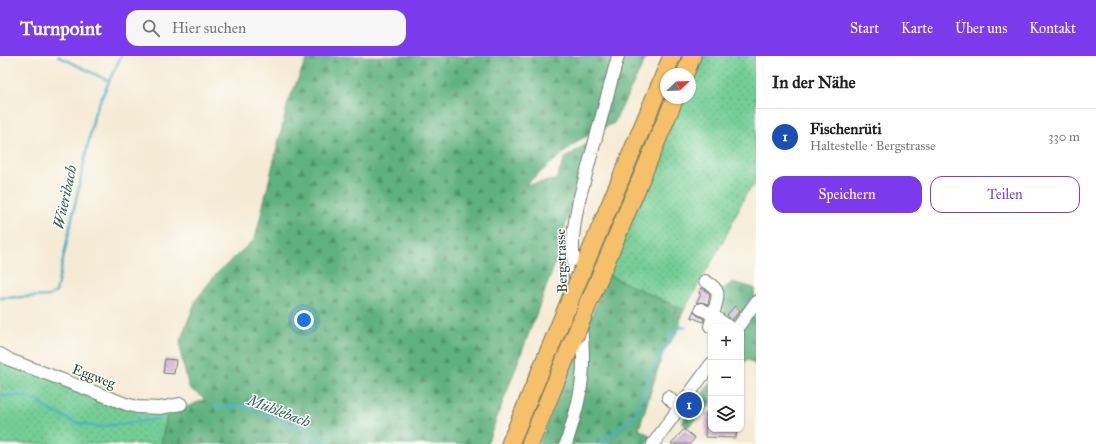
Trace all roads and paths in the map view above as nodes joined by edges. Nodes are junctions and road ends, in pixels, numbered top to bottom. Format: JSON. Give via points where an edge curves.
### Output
{"nodes":[{"id":1,"x":618,"y":56,"type":"edge"},
{"id":2,"x":672,"y":56,"type":"edge"},
{"id":3,"x":692,"y":56,"type":"edge"},
{"id":4,"x":687,"y":68,"type":"edge"},
{"id":5,"x":672,"y":104,"type":"edge"},
{"id":6,"x":705,"y":281,"type":"dead end"},
{"id":7,"x":756,"y":302,"type":"edge"},
{"id":8,"x":701,"y":310,"type":"dead end"},
{"id":9,"x":711,"y":320,"type":"junction"},
{"id":10,"x":721,"y":324,"type":"edge"},
{"id":11,"x":740,"y":324,"type":"edge"},
{"id":12,"x":0,"y":354,"type":"edge"},
{"id":13,"x":708,"y":368,"type":"edge"},
{"id":14,"x":668,"y":397,"type":"dead end"},
{"id":15,"x":181,"y":404,"type":"dead end"},
{"id":16,"x":678,"y":407,"type":"junction"},
{"id":17,"x":510,"y":444,"type":"edge"},
{"id":18,"x":530,"y":444,"type":"edge"},
{"id":19,"x":566,"y":444,"type":"edge"},
{"id":20,"x":653,"y":444,"type":"edge"}],
"edges":[{"from":1,"to":19,"type":"street","name":"Bergstrasse","via":[[574,221],[574,265],[583,359],[578,405]]},
{"from":2,"to":17,"type":"highway","bridge":true},
{"from":3,"to":4,"type":"highway"},
{"from":5,"to":18,"type":"highway","bridge":true},
{"from":6,"to":9,"type":"street","via":[[712,284],[718,293]]},
{"from":7,"to":11,"type":"street"},
{"from":8,"to":9,"type":"street"},
{"from":9,"to":10,"type":"street"},
{"from":12,"to":15,"type":"street","name":"Eggweg","via":[[132,406],[160,408]]},
{"from":13,"to":16,"type":"street"},
{"from":14,"to":16,"type":"street"},
{"from":16,"to":20,"type":"street"}]}
